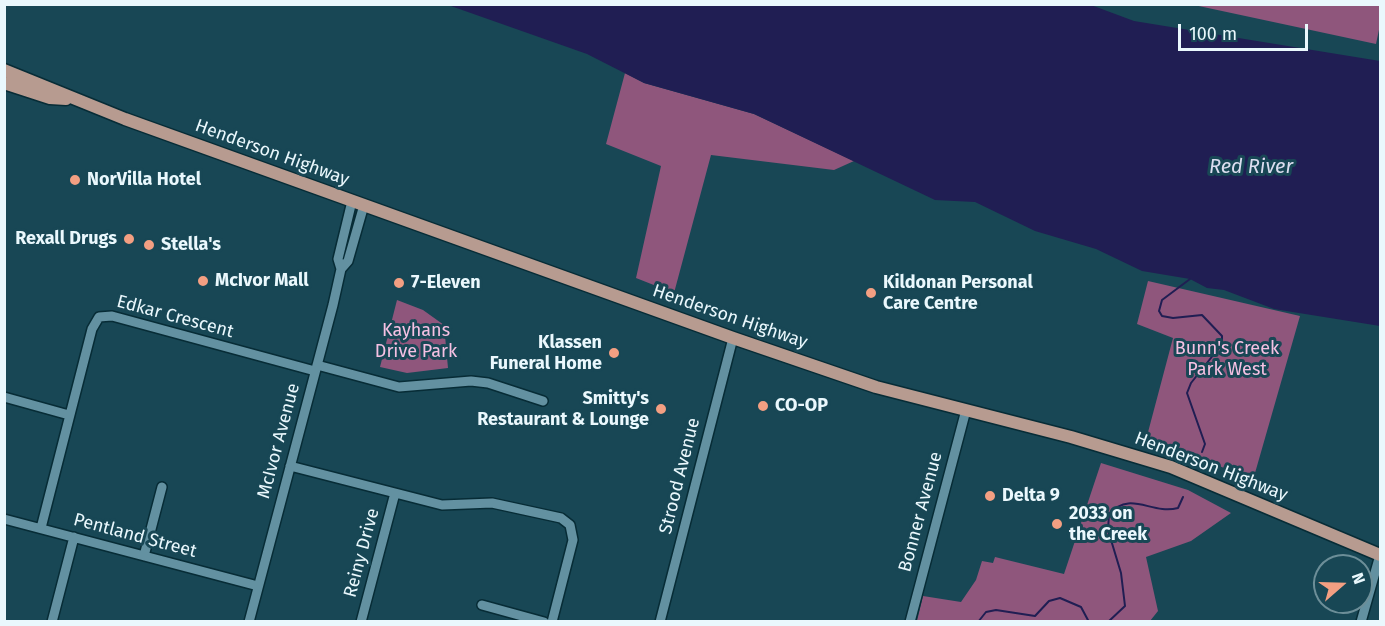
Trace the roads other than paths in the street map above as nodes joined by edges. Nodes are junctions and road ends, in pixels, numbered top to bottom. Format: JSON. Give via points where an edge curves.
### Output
{"nodes":[{"id":1,"x":4,"y":70,"type":"edge"},
{"id":2,"x":4,"y":83,"type":"edge"},
{"id":3,"x":70,"y":99,"type":"junction"},
{"id":4,"x":358,"y":203,"type":"junction"},
{"id":5,"x":733,"y":339,"type":"junction"},
{"id":6,"x":316,"y":368,"type":"junction"},
{"id":7,"x":4,"y":397,"type":"edge"},
{"id":8,"x":543,"y":401,"type":"dead end"},
{"id":9,"x":966,"y":410,"type":"junction"},
{"id":10,"x":69,"y":416,"type":"junction"},
{"id":11,"x":290,"y":466,"type":"junction"},
{"id":12,"x":162,"y":487,"type":"dead end"},
{"id":13,"x":395,"y":493,"type":"junction"},
{"id":14,"x":4,"y":519,"type":"edge"},
{"id":15,"x":40,"y":528,"type":"junction"},
{"id":16,"x":74,"y":537,"type":"junction"},
{"id":17,"x":1380,"y":555,"type":"edge"},
{"id":18,"x":144,"y":556,"type":"junction"},
{"id":19,"x":258,"y":586,"type":"junction"},
{"id":20,"x":482,"y":605,"type":"dead end"},
{"id":21,"x":52,"y":621,"type":"edge"},
{"id":22,"x":249,"y":621,"type":"edge"},
{"id":23,"x":361,"y":621,"type":"edge"},
{"id":24,"x":544,"y":621,"type":"edge"},
{"id":25,"x":552,"y":621,"type":"edge"},
{"id":26,"x":660,"y":621,"type":"edge"},
{"id":27,"x":910,"y":621,"type":"edge"},
{"id":28,"x":1361,"y":621,"type":"edge"}],
"edges":[{"from":1,"to":3,"type":"main road","name":"Henderson Highway","via":[[44,84]]},
{"from":2,"to":3,"type":"main road","name":"Henderson Highway","via":[[50,98]]},
{"from":3,"to":4,"type":"main road","name":"Henderson Highway"},
{"from":4,"to":5,"type":"main road","name":"Henderson Highway"},
{"from":4,"to":6,"type":"street","name":"McIvor Avenue","via":[[338,259],[341,269]]},
{"from":5,"to":9,"type":"main road","name":"Henderson Highway","via":[[876,387]]},
{"from":5,"to":26,"type":"street","name":"Strood Avenue"},
{"from":6,"to":8,"type":"street","via":[[399,387],[488,383]]},
{"from":6,"to":10,"type":"street","name":"Edkar Crescent","via":[[106,315],[99,317],[92,329]]},
{"from":6,"to":11,"type":"street","name":"McIvor Avenue"},
{"from":7,"to":10,"type":"street"},
{"from":9,"to":17,"type":"main road","name":"Henderson Highway","via":[[1172,467]]},
{"from":9,"to":27,"type":"street","name":"Bonner Avenue"},
{"from":10,"to":15,"type":"street","name":"Edkar Crescent"},
{"from":11,"to":13,"type":"street","name":"Reiny Drive"},
{"from":11,"to":19,"type":"street","name":"McIvor Avenue"},
{"from":12,"to":18,"type":"street"},
{"from":13,"to":23,"type":"street","name":"Reiny Drive"},
{"from":13,"to":25,"type":"street","name":"Reiny Drive","via":[[442,506],[509,505],[561,518],[570,525],[573,540]]},
{"from":14,"to":15,"type":"street","name":"Pentland Street"},
{"from":15,"to":16,"type":"street","name":"Pentland Street"},
{"from":16,"to":18,"type":"street","name":"Pentland Street"},
{"from":16,"to":21,"type":"street"},
{"from":17,"to":28,"type":"street"},
{"from":18,"to":19,"type":"street","name":"Pentland Street"},
{"from":19,"to":22,"type":"street","name":"McIvor Avenue"},
{"from":20,"to":24,"type":"street"}]}
